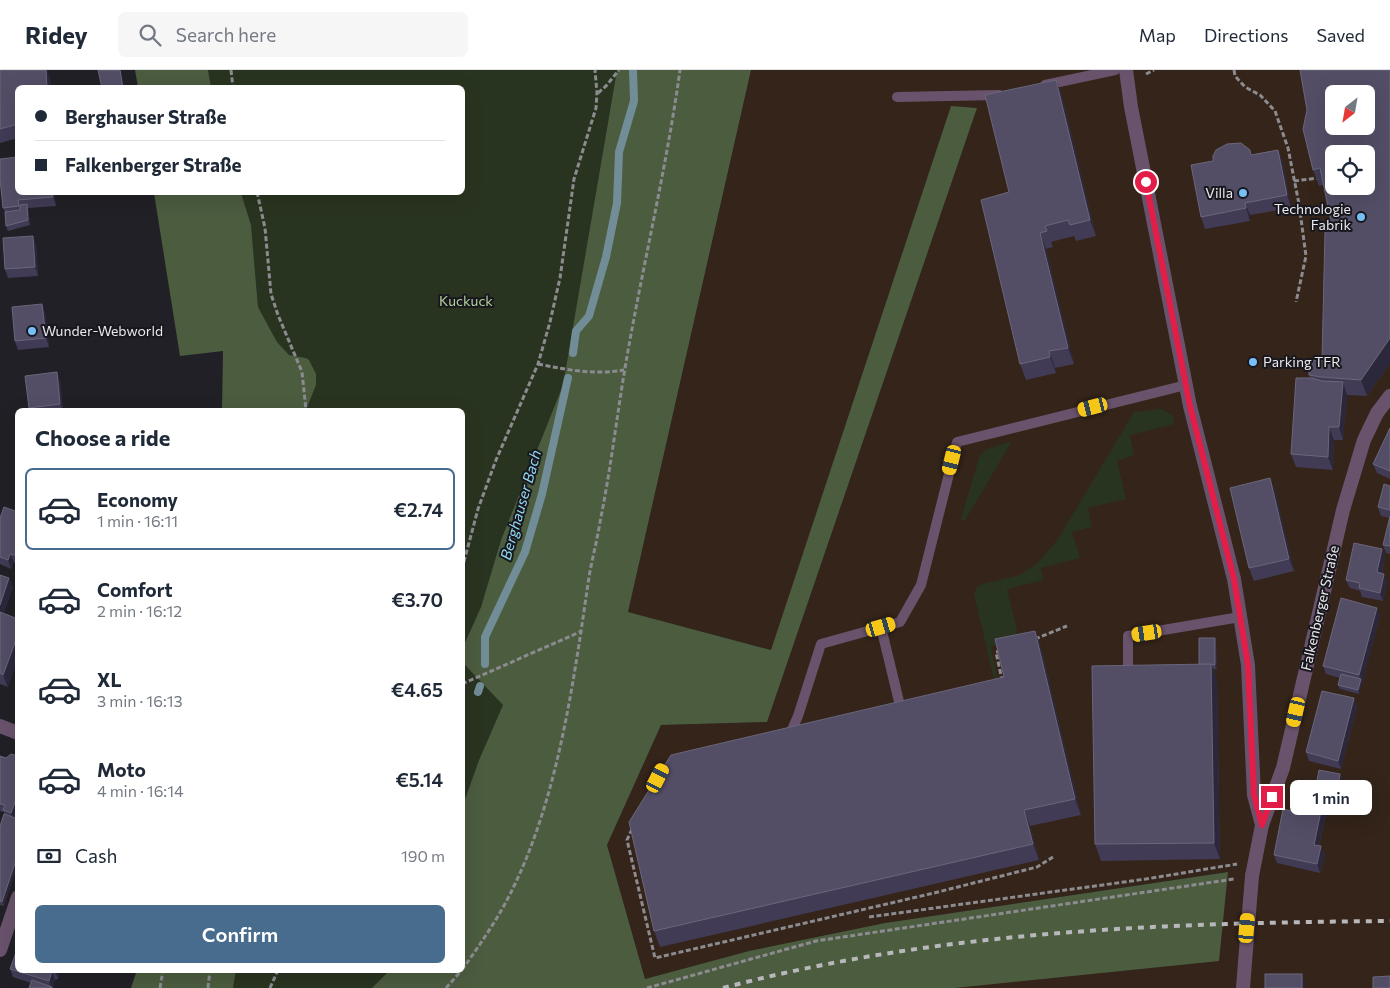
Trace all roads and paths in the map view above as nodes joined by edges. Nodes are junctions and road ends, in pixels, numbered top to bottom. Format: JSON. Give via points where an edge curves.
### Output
{"nodes":[{"id":1,"x":231,"y":70,"type":"edge"},
{"id":2,"x":595,"y":70,"type":"edge"},
{"id":3,"x":619,"y":70,"type":"edge"},
{"id":4,"x":680,"y":70,"type":"edge"},
{"id":5,"x":1115,"y":70,"type":"edge"},
{"id":6,"x":1126,"y":70,"type":"edge"},
{"id":7,"x":1234,"y":70,"type":"edge"},
{"id":8,"x":233,"y":85,"type":"edge"},
{"id":9,"x":1031,"y":88,"type":"edge"},
{"id":10,"x":598,"y":93,"type":"junction"},
{"id":11,"x":1012,"y":93,"type":"edge"},
{"id":12,"x":897,"y":96,"type":"dead end"},
{"id":13,"x":1318,"y":178,"type":"edge"},
{"id":14,"x":1294,"y":181,"type":"junction"},
{"id":15,"x":258,"y":195,"type":"edge"},
{"id":16,"x":1296,"y":302,"type":"dead end"},
{"id":17,"x":538,"y":364,"type":"junction"},
{"id":18,"x":624,"y":370,"type":"junction"},
{"id":19,"x":1186,"y":385,"type":"junction"},
{"id":20,"x":1390,"y":396,"type":"edge"},
{"id":21,"x":306,"y":408,"type":"edge"},
{"id":22,"x":465,"y":558,"type":"edge"},
{"id":23,"x":1240,"y":617,"type":"junction"},
{"id":24,"x":1067,"y":626,"type":"dead end"},
{"id":25,"x":881,"y":627,"type":"junction"},
{"id":26,"x":582,"y":631,"type":"junction"},
{"id":27,"x":1031,"y":640,"type":"edge"},
{"id":28,"x":1004,"y":650,"type":"edge"},
{"id":29,"x":1128,"y":682,"type":"edge"},
{"id":30,"x":465,"y":683,"type":"edge"},
{"id":31,"x":1003,"y":686,"type":"edge"},
{"id":32,"x":903,"y":718,"type":"edge"},
{"id":33,"x":0,"y":726,"type":"edge"},
{"id":34,"x":15,"y":732,"type":"edge"},
{"id":35,"x":781,"y":736,"type":"edge"},
{"id":36,"x":634,"y":824,"type":"edge"},
{"id":37,"x":1262,"y":825,"type":"junction"},
{"id":38,"x":1053,"y":857,"type":"dead end"},
{"id":39,"x":1254,"y":861,"type":"junction"},
{"id":40,"x":1252,"y":876,"type":"junction"},
{"id":41,"x":15,"y":906,"type":"edge"},
{"id":42,"x":869,"y":918,"type":"dead end"},
{"id":43,"x":0,"y":950,"type":"edge"},
{"id":44,"x":465,"y":966,"type":"edge"},
{"id":45,"x":162,"y":973,"type":"edge"},
{"id":46,"x":210,"y":973,"type":"edge"},
{"id":47,"x":277,"y":973,"type":"edge"},
{"id":48,"x":459,"y":973,"type":"edge"},
{"id":49,"x":160,"y":988,"type":"edge"},
{"id":50,"x":208,"y":988,"type":"edge"},
{"id":51,"x":270,"y":988,"type":"edge"},
{"id":52,"x":446,"y":988,"type":"edge"},
{"id":53,"x":647,"y":988,"type":"edge"},
{"id":54,"x":1243,"y":988,"type":"edge"}],
"edges":[{"from":1,"to":8,"type":"path"},
{"from":2,"to":10,"type":"path"},
{"from":3,"to":10,"type":"path"},
{"from":4,"to":18,"type":"path","via":[[674,118]]},
{"from":5,"to":9,"type":"lane"},
{"from":6,"to":19,"type":"street"},
{"from":7,"to":14,"type":"path","via":[[1245,87],[1260,95],[1275,111],[1288,148]]},
{"from":10,"to":17,"type":"path","via":[[594,121],[574,179],[558,287]]},
{"from":11,"to":12,"type":"lane"},
{"from":13,"to":14,"type":"path"},
{"from":14,"to":16,"type":"path","via":[[1306,256]]},
{"from":15,"to":21,"type":"path","via":[[265,228],[271,294],[302,372]]},
{"from":17,"to":18,"type":"path","via":[[603,374]]},
{"from":17,"to":22,"type":"path","via":[[496,460]]},
{"from":18,"to":26,"type":"path"},
{"from":19,"to":23,"type":"street","via":[[1234,579]]},
{"from":19,"to":25,"type":"lane","via":[[957,442],[921,585],[900,622]]},
{"from":20,"to":37,"type":"street","name":"Falkenberger Straße","via":[[1364,440],[1343,510],[1283,768]]},
{"from":23,"to":29,"type":"lane","via":[[1128,636]]},
{"from":23,"to":37,"type":"street","via":[[1248,665],[1254,795]]},
{"from":24,"to":27,"type":"path"},
{"from":25,"to":32,"type":"lane"},
{"from":25,"to":35,"type":"lane","via":[[821,644],[798,716],[790,734]]},
{"from":26,"to":30,"type":"path"},
{"from":26,"to":44,"type":"path","via":[[554,775],[535,836],[515,886],[491,929]]},
{"from":28,"to":31,"type":"path","via":[[996,652]]},
{"from":33,"to":34,"type":"street"},
{"from":36,"to":38,"type":"path","via":[[626,840],[655,958],[1038,867]]},
{"from":37,"to":39,"type":"street","name":"Falkenberger Straße"},
{"from":39,"to":40,"type":"street","name":"Falkenberger Straße"},
{"from":39,"to":42,"type":"path"},
{"from":40,"to":53,"type":"path","via":[[816,941]]},
{"from":40,"to":54,"type":"street","name":"Falkenberger Straße","bridge":true},
{"from":41,"to":43,"type":"street"},
{"from":45,"to":49,"type":"path"},
{"from":46,"to":50,"type":"path"},
{"from":47,"to":51,"type":"path"},
{"from":48,"to":52,"type":"path"}]}
